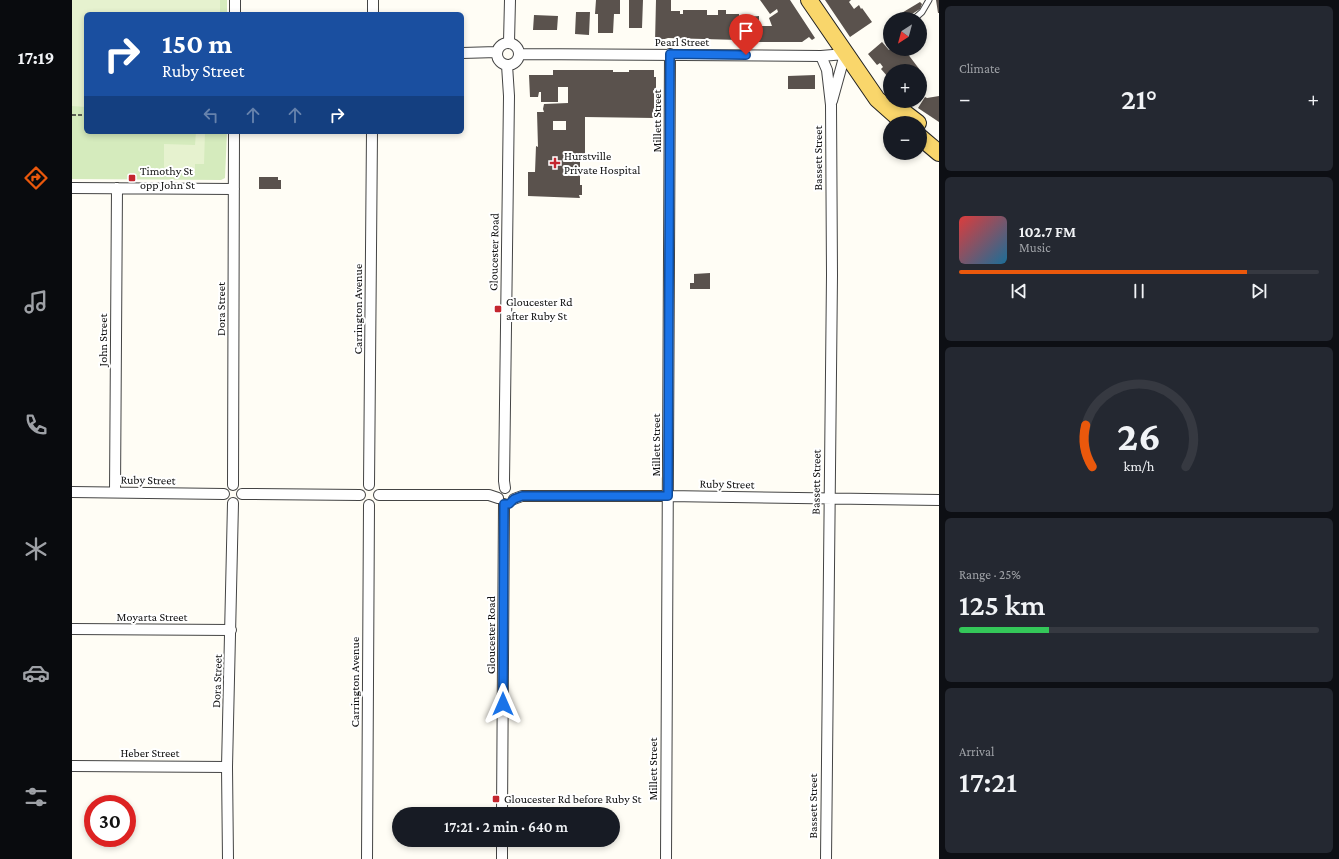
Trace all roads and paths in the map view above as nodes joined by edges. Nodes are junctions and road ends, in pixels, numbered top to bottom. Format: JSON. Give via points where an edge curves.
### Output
{"nodes":[{"id":1,"x":235,"y":0,"type":"edge"},
{"id":2,"x":373,"y":0,"type":"edge"},
{"id":3,"x":510,"y":0,"type":"edge"},
{"id":4,"x":809,"y":0,"type":"edge"},
{"id":5,"x":929,"y":0,"type":"edge"},
{"id":6,"x":235,"y":12,"type":"edge"},
{"id":7,"x":373,"y":12,"type":"edge"},
{"id":8,"x":922,"y":12,"type":"edge"},
{"id":9,"x":509,"y":42,"type":"junction"},
{"id":10,"x":497,"y":52,"type":"junction"},
{"id":11,"x":464,"y":53,"type":"edge"},
{"id":12,"x":519,"y":54,"type":"junction"},
{"id":13,"x":670,"y":54,"type":"junction"},
{"id":14,"x":821,"y":56,"type":"junction"},
{"id":15,"x":849,"y":60,"type":"junction"},
{"id":16,"x":508,"y":65,"type":"junction"},
{"id":17,"x":883,"y":94,"type":"edge"},
{"id":18,"x":831,"y":105,"type":"junction"},
{"id":19,"x":899,"y":108,"type":"edge"},
{"id":20,"x":72,"y":115,"type":"edge"},
{"id":21,"x":84,"y":115,"type":"edge"},
{"id":22,"x":896,"y":116,"type":"edge"},
{"id":23,"x":909,"y":116,"type":"edge"},
{"id":24,"x":927,"y":130,"type":"edge"},
{"id":25,"x":234,"y":134,"type":"edge"},
{"id":26,"x":372,"y":134,"type":"edge"},
{"id":27,"x":939,"y":138,"type":"edge"},
{"id":28,"x":927,"y":143,"type":"edge"},
{"id":29,"x":939,"y":153,"type":"edge"},
{"id":30,"x":72,"y":188,"type":"edge"},
{"id":31,"x":117,"y":188,"type":"junction"},
{"id":32,"x":234,"y":188,"type":"junction"},
{"id":33,"x":233,"y":485,"type":"junction"},
{"id":34,"x":370,"y":486,"type":"junction"},
{"id":35,"x":506,"y":488,"type":"junction"},
{"id":36,"x":72,"y":492,"type":"edge"},
{"id":37,"x":115,"y":492,"type":"junction"},
{"id":38,"x":224,"y":494,"type":"junction"},
{"id":39,"x":242,"y":494,"type":"junction"},
{"id":40,"x":360,"y":495,"type":"junction"},
{"id":41,"x":379,"y":495,"type":"junction"},
{"id":42,"x":668,"y":496,"type":"junction"},
{"id":43,"x":829,"y":498,"type":"junction"},
{"id":44,"x":514,"y":499,"type":"junction"},
{"id":45,"x":939,"y":500,"type":"edge"},
{"id":46,"x":501,"y":501,"type":"junction"},
{"id":47,"x":233,"y":503,"type":"junction"},
{"id":48,"x":369,"y":504,"type":"junction"},
{"id":49,"x":72,"y":630,"type":"edge"},
{"id":50,"x":231,"y":630,"type":"junction"},
{"id":51,"x":72,"y":766,"type":"edge"},
{"id":52,"x":227,"y":767,"type":"junction"},
{"id":53,"x":502,"y":807,"type":"edge"},
{"id":54,"x":502,"y":847,"type":"edge"},
{"id":55,"x":228,"y":859,"type":"edge"},
{"id":56,"x":367,"y":859,"type":"edge"},
{"id":57,"x":502,"y":859,"type":"edge"},
{"id":58,"x":666,"y":859,"type":"edge"},
{"id":59,"x":826,"y":859,"type":"edge"}],
"edges":[{"from":1,"to":6,"type":"street"},
{"from":2,"to":7,"type":"street"},
{"from":3,"to":9,"type":"street"},
{"from":4,"to":15,"type":"main road"},
{"from":5,"to":8,"type":"lane"},
{"from":9,"to":10,"type":"street","via":[[503,44]]},
{"from":9,"to":12,"type":"street","via":[[518,47]]},
{"from":10,"to":11,"type":"street"},
{"from":10,"to":16,"type":"street","via":[[498,59]]},
{"from":12,"to":13,"type":"street","name":"Pearl Street"},
{"from":12,"to":16,"type":"street","via":[[517,60]]},
{"from":13,"to":14,"type":"street","name":"Pearl Street"},
{"from":13,"to":42,"type":"street","name":"Millett Street"},
{"from":14,"to":15,"type":"street","name":"Pearl Street"},
{"from":14,"to":18,"type":"street","name":"Bassett Street","via":[[827,70]]},
{"from":15,"to":17,"type":"main road"},
{"from":15,"to":18,"type":"street","name":"Bassett Street"},
{"from":15,"to":22,"type":"main road","via":[[877,99]]},
{"from":16,"to":35,"type":"street","name":"Gloucester Road","via":[[504,473]]},
{"from":18,"to":43,"type":"street","name":"Bassett Street"},
{"from":19,"to":23,"type":"main road"},
{"from":20,"to":21,"type":"path"},
{"from":24,"to":27,"type":"main road"},
{"from":25,"to":32,"type":"street","name":"Dora Street"},
{"from":26,"to":34,"type":"street","name":"Carrington Avenue"},
{"from":28,"to":29,"type":"main road"},
{"from":30,"to":31,"type":"street"},
{"from":31,"to":32,"type":"street"},
{"from":31,"to":37,"type":"street","name":"John Street"},
{"from":32,"to":33,"type":"street","name":"Dora Street"},
{"from":33,"to":38,"type":"street","via":[[226,488]]},
{"from":33,"to":39,"type":"street","via":[[239,488]]},
{"from":34,"to":40,"type":"street","via":[[364,488]]},
{"from":34,"to":41,"type":"street","via":[[376,488]]},
{"from":35,"to":44,"type":"street","via":[[512,491]]},
{"from":35,"to":46,"type":"street","via":[[499,491]]},
{"from":36,"to":37,"type":"street","name":"Ruby Street"},
{"from":37,"to":38,"type":"street","name":"Ruby Street"},
{"from":38,"to":47,"type":"street","via":[[226,500]]},
{"from":39,"to":40,"type":"street"},
{"from":39,"to":47,"type":"street","via":[[240,500]]},
{"from":40,"to":48,"type":"street","via":[[361,500]]},
{"from":41,"to":46,"type":"street","via":[[489,495]]},
{"from":41,"to":48,"type":"street","via":[[376,502]]},
{"from":42,"to":43,"type":"street","name":"Ruby Street"},
{"from":42,"to":44,"type":"street","name":"Ruby Street","via":[[522,496]]},
{"from":42,"to":58,"type":"street","name":"Millett Street"},
{"from":43,"to":45,"type":"street","name":"Ruby Street"},
{"from":43,"to":59,"type":"street","name":"Bassett Street"},
{"from":44,"to":46,"type":"street","via":[[511,503]]},
{"from":46,"to":53,"type":"street","name":"Gloucester Road"},
{"from":47,"to":50,"type":"street","name":"Dora Street"},
{"from":48,"to":56,"type":"street","name":"Carrington Avenue"},
{"from":49,"to":50,"type":"street","name":"Moyarta Street"},
{"from":50,"to":52,"type":"street","name":"Dora Street"},
{"from":51,"to":52,"type":"street","name":"Heber Street"},
{"from":52,"to":55,"type":"street","name":"Dora Street"},
{"from":54,"to":57,"type":"street"}]}
